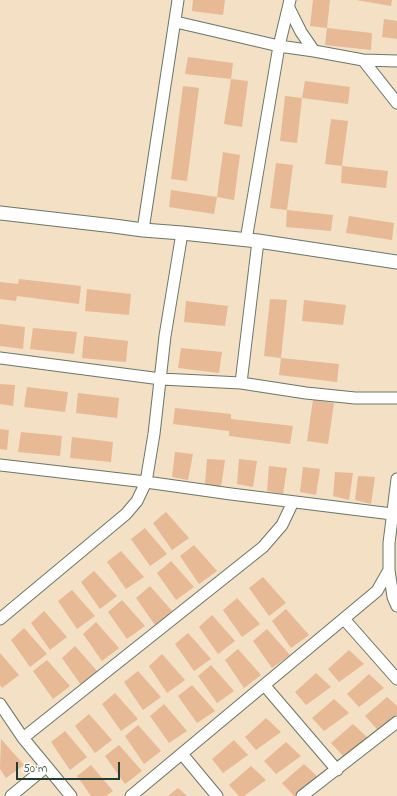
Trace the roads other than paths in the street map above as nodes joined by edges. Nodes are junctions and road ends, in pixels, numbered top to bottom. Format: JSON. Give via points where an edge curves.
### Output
{"nodes":[{"id":1,"x":178,"y":0,"type":"edge"},
{"id":2,"x":290,"y":4,"type":"edge"},
{"id":3,"x":176,"y":22,"type":"junction"},
{"id":4,"x":279,"y":46,"type":"junction"},
{"id":5,"x":314,"y":50,"type":"junction"},
{"id":6,"x":363,"y":60,"type":"junction"},
{"id":7,"x":397,"y":61,"type":"edge"},
{"id":8,"x":397,"y":103,"type":"edge"},
{"id":9,"x":0,"y":213,"type":"edge"},
{"id":10,"x":143,"y":230,"type":"junction"},
{"id":11,"x":182,"y":233,"type":"junction"},
{"id":12,"x":252,"y":240,"type":"junction"},
{"id":13,"x":397,"y":262,"type":"edge"},
{"id":14,"x":0,"y":358,"type":"edge"},
{"id":15,"x":161,"y":379,"type":"junction"},
{"id":16,"x":241,"y":383,"type":"junction"},
{"id":17,"x":397,"y":398,"type":"edge"},
{"id":18,"x":0,"y":465,"type":"edge"},
{"id":19,"x":397,"y":479,"type":"edge"},
{"id":20,"x":146,"y":482,"type":"junction"},
{"id":21,"x":293,"y":502,"type":"junction"},
{"id":22,"x":392,"y":514,"type":"junction"},
{"id":23,"x":389,"y":570,"type":"junction"},
{"id":24,"x":397,"y":606,"type":"edge"},
{"id":25,"x":0,"y":619,"type":"edge"},
{"id":26,"x":344,"y":619,"type":"junction"},
{"id":27,"x":397,"y":679,"type":"edge"},
{"id":28,"x":265,"y":686,"type":"junction"},
{"id":29,"x":0,"y":704,"type":"edge"},
{"id":30,"x":397,"y":722,"type":"edge"},
{"id":31,"x":23,"y":738,"type":"junction"},
{"id":32,"x":182,"y":754,"type":"junction"},
{"id":33,"x":46,"y":767,"type":"junction"},
{"id":34,"x":337,"y":770,"type":"junction"},
{"id":35,"x":11,"y":796,"type":"edge"},
{"id":36,"x":71,"y":796,"type":"edge"},
{"id":37,"x":131,"y":796,"type":"edge"},
{"id":38,"x":217,"y":796,"type":"edge"},
{"id":39,"x":302,"y":796,"type":"edge"}],
"edges":[{"from":1,"to":3,"type":"street"},
{"from":2,"to":4,"type":"street"},
{"from":2,"to":5,"type":"street","via":[[301,32]]},
{"from":3,"to":4,"type":"street"},
{"from":3,"to":10,"type":"street"},
{"from":4,"to":5,"type":"street"},
{"from":4,"to":12,"type":"street"},
{"from":5,"to":6,"type":"street"},
{"from":6,"to":7,"type":"street"},
{"from":6,"to":8,"type":"street"},
{"from":9,"to":10,"type":"street"},
{"from":10,"to":11,"type":"street"},
{"from":11,"to":12,"type":"street"},
{"from":11,"to":15,"type":"street","via":[[165,336]]},
{"from":12,"to":13,"type":"street"},
{"from":12,"to":16,"type":"street"},
{"from":14,"to":15,"type":"street"},
{"from":15,"to":16,"type":"street"},
{"from":15,"to":20,"type":"street"},
{"from":16,"to":17,"type":"street","via":[[355,398]]},
{"from":18,"to":20,"type":"street"},
{"from":19,"to":22,"type":"street"},
{"from":20,"to":21,"type":"street"},
{"from":20,"to":25,"type":"street","via":[[126,514]]},
{"from":21,"to":22,"type":"street"},
{"from":21,"to":31,"type":"street","via":[[282,525],[263,546]]},
{"from":22,"to":23,"type":"street"},
{"from":23,"to":24,"type":"street"},
{"from":23,"to":26,"type":"street","via":[[377,592]]},
{"from":26,"to":27,"type":"street"},
{"from":26,"to":28,"type":"street"},
{"from":28,"to":32,"type":"street"},
{"from":28,"to":34,"type":"street"},
{"from":29,"to":31,"type":"street"},
{"from":30,"to":34,"type":"street"},
{"from":31,"to":33,"type":"street"},
{"from":32,"to":37,"type":"street"},
{"from":32,"to":38,"type":"street"},
{"from":33,"to":35,"type":"street"},
{"from":33,"to":36,"type":"street"},
{"from":34,"to":39,"type":"street"}]}
